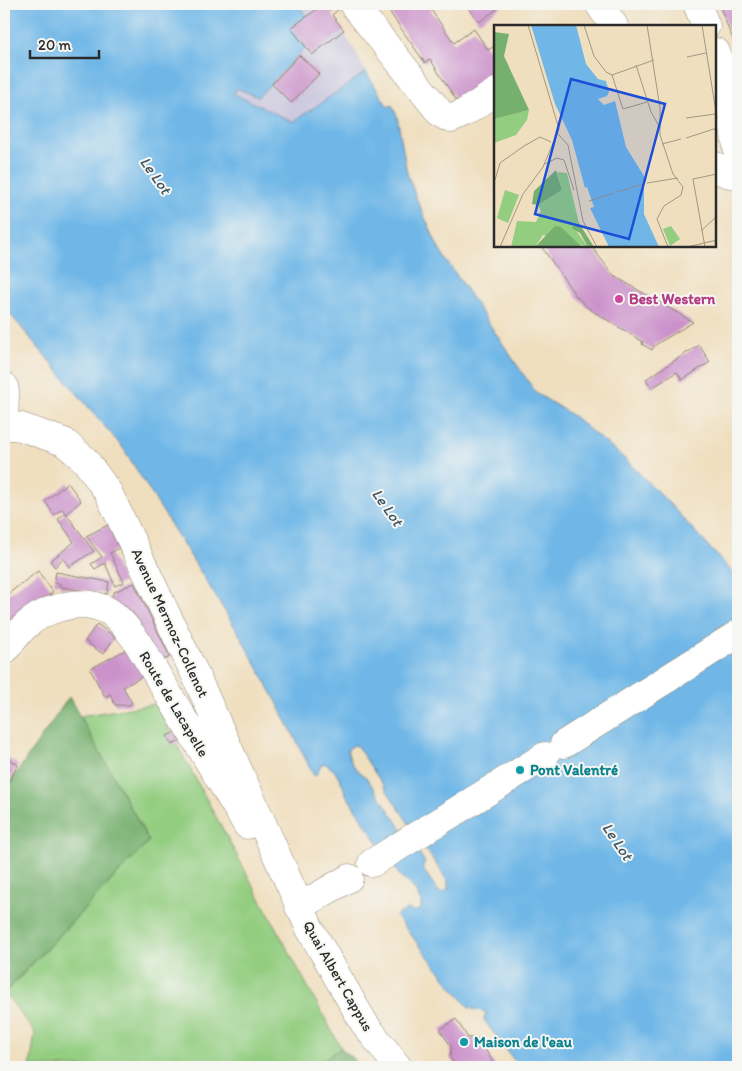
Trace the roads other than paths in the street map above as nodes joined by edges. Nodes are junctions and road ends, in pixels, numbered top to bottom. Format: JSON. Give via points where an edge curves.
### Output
{"nodes":[{"id":1,"x":353,"y":4,"type":"edge"},
{"id":2,"x":697,"y":4,"type":"edge"},
{"id":3,"x":706,"y":25,"type":"edge"},
{"id":4,"x":717,"y":55,"type":"edge"},
{"id":5,"x":494,"y":93,"type":"edge"},
{"id":6,"x":738,"y":154,"type":"edge"},
{"id":7,"x":717,"y":168,"type":"edge"},
{"id":8,"x":738,"y":174,"type":"edge"},
{"id":9,"x":4,"y":386,"type":"edge"},
{"id":10,"x":4,"y":426,"type":"edge"},
{"id":11,"x":738,"y":634,"type":"edge"},
{"id":12,"x":4,"y":651,"type":"edge"},
{"id":13,"x":372,"y":864,"type":"dead end"},
{"id":14,"x":349,"y":878,"type":"dead end"},
{"id":15,"x":299,"y":907,"type":"junction"},
{"id":16,"x":398,"y":1067,"type":"edge"}],
"edges":[{"from":1,"to":5,"type":"street","via":[[441,114],[451,118],[464,113]]},
{"from":2,"to":3,"type":"street"},
{"from":4,"to":6,"type":"street","via":[[727,85]]},
{"from":7,"to":8,"type":"street","via":[[732,175]]},
{"from":9,"to":10,"type":"street","name":"Avenue Mermoz-Collenot"},
{"from":10,"to":15,"type":"street","name":"Avenue Mermoz-Collenot","via":[[22,427],[64,442],[85,460],[108,492],[194,672]]},
{"from":11,"to":13,"type":"street"},
{"from":12,"to":15,"type":"street","name":"Route de Lacapelle","via":[[29,622],[63,606],[86,604],[109,611],[121,621],[136,640]]},
{"from":14,"to":15,"type":"street"},
{"from":15,"to":16,"type":"street","name":"Quai Albert Cappus","via":[[364,1023]]}]}
